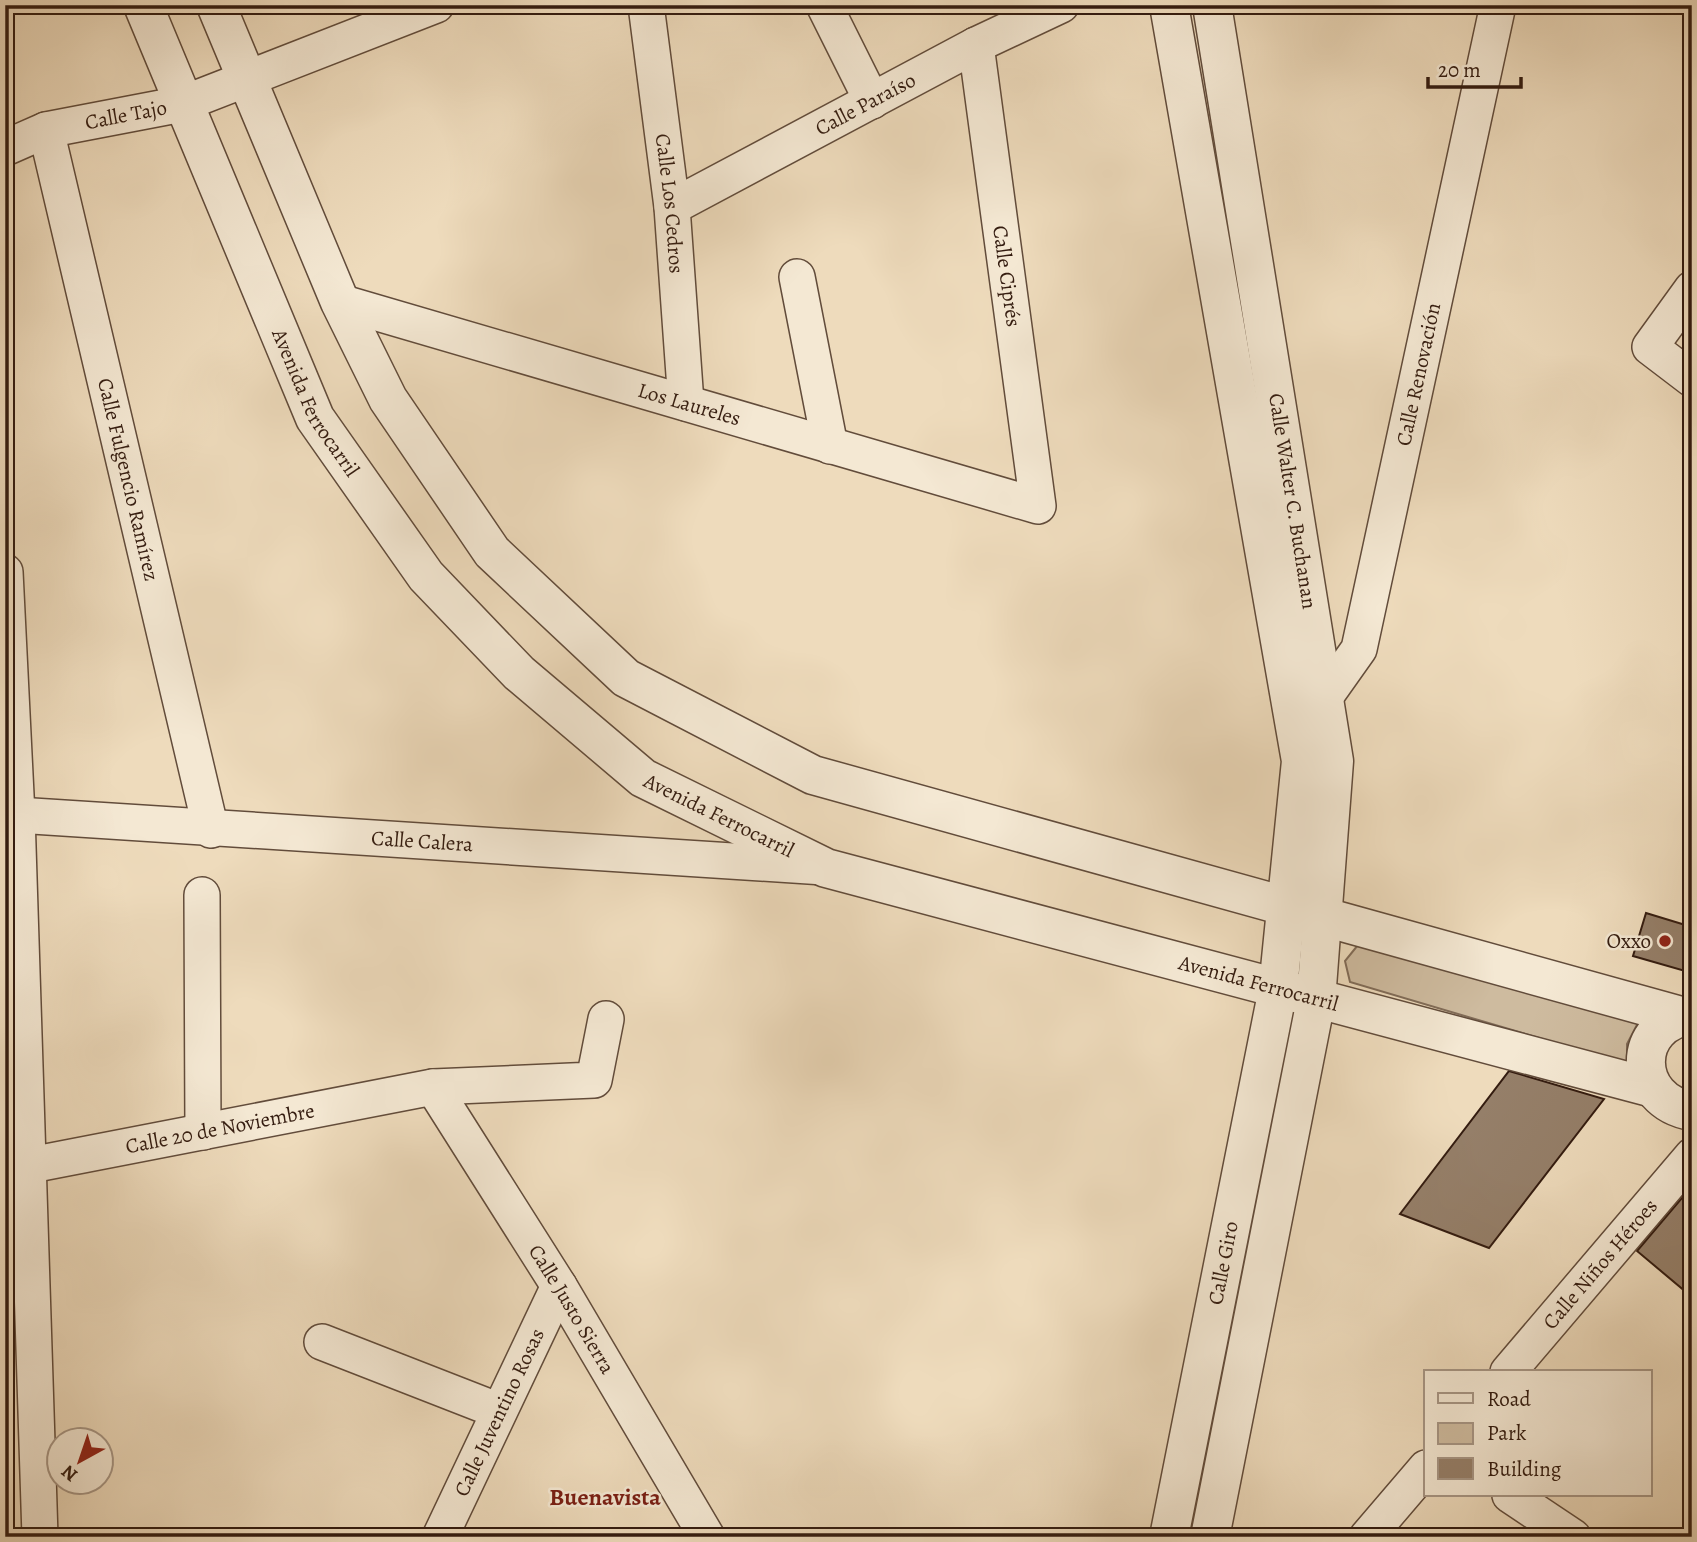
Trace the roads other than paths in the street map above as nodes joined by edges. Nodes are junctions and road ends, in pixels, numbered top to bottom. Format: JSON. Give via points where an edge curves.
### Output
{"nodes":[{"id":1,"x":143,"y":5,"type":"edge"},
{"id":2,"x":216,"y":5,"type":"edge"},
{"id":3,"x":436,"y":5,"type":"edge"},
{"id":4,"x":646,"y":5,"type":"edge"},
{"id":5,"x":824,"y":5,"type":"edge"},
{"id":6,"x":1061,"y":5,"type":"edge"},
{"id":7,"x":1169,"y":5,"type":"edge"},
{"id":8,"x":1212,"y":5,"type":"edge"},
{"id":9,"x":1498,"y":5,"type":"edge"},
{"id":10,"x":389,"y":13,"type":"edge"},
{"id":11,"x":976,"y":45,"type":"junction"},
{"id":12,"x":246,"y":80,"type":"junction"},
{"id":13,"x":872,"y":101,"type":"junction"},
{"id":14,"x":181,"y":104,"type":"junction"},
{"id":15,"x":46,"y":130,"type":"junction"},
{"id":16,"x":5,"y":148,"type":"edge"},
{"id":17,"x":672,"y":207,"type":"junction"},
{"id":18,"x":797,"y":277,"type":"dead end"},
{"id":19,"x":1692,"y":289,"type":"edge"},
{"id":20,"x":340,"y":302,"type":"junction"},
{"id":21,"x":1692,"y":379,"type":"edge"},
{"id":22,"x":686,"y":403,"type":"junction"},
{"id":23,"x":831,"y":446,"type":"junction"},
{"id":24,"x":1038,"y":506,"type":"joint"},
{"id":25,"x":5,"y":572,"type":"edge"},
{"id":26,"x":1325,"y":697,"type":"junction"},
{"id":27,"x":1292,"y":714,"type":"junction"},
{"id":28,"x":17,"y":815,"type":"junction"},
{"id":29,"x":211,"y":830,"type":"junction"},
{"id":30,"x":826,"y":868,"type":"junction"},
{"id":31,"x":202,"y":895,"type":"dead end"},
{"id":32,"x":1306,"y":910,"type":"junction"},
{"id":33,"x":1278,"y":989,"type":"junction"},
{"id":34,"x":1316,"y":1000,"type":"junction"},
{"id":35,"x":1687,"y":1016,"type":"edge"},
{"id":36,"x":607,"y":1019,"type":"dead end"},
{"id":37,"x":433,"y":1087,"type":"junction"},
{"id":38,"x":1653,"y":1088,"type":"junction"},
{"id":39,"x":1692,"y":1111,"type":"edge"},
{"id":40,"x":203,"y":1132,"type":"junction"},
{"id":41,"x":1692,"y":1156,"type":"edge"},
{"id":42,"x":17,"y":1168,"type":"edge"},
{"id":43,"x":559,"y":1286,"type":"junction"},
{"id":44,"x":322,"y":1342,"type":"dead end"},
{"id":45,"x":1510,"y":1370,"type":"edge"},
{"id":46,"x":499,"y":1411,"type":"junction"},
{"id":47,"x":1424,"y":1470,"type":"edge"},
{"id":48,"x":1512,"y":1496,"type":"edge"},
{"id":49,"x":40,"y":1537,"type":"edge"},
{"id":50,"x":440,"y":1537,"type":"edge"},
{"id":51,"x":707,"y":1537,"type":"edge"},
{"id":52,"x":1169,"y":1537,"type":"edge"},
{"id":53,"x":1210,"y":1537,"type":"edge"},
{"id":54,"x":1367,"y":1537,"type":"edge"},
{"id":55,"x":1573,"y":1537,"type":"edge"}],
"edges":[{"from":1,"to":14,"type":"street","name":"Avenida Ferrocarril"},
{"from":2,"to":12,"type":"street"},
{"from":3,"to":10,"type":"street","name":"Calle Tajo"},
{"from":4,"to":17,"type":"street","name":"Calle Los Cedros"},
{"from":5,"to":13,"type":"street"},
{"from":6,"to":11,"type":"street","name":"Calle Paraíso"},
{"from":7,"to":27,"type":"street","name":"Calle Walter C. Buchanan"},
{"from":8,"to":26,"type":"street","name":"Calle Walter C. Buchanan"},
{"from":9,"to":26,"type":"street","name":"Calle Renovación","via":[[1359,649]]},
{"from":10,"to":12,"type":"street","name":"Calle Tajo"},
{"from":11,"to":13,"type":"street","name":"Calle Paraíso"},
{"from":11,"to":24,"type":"street","name":"Calle Ciprés"},
{"from":12,"to":14,"type":"street","name":"Calle Tajo"},
{"from":12,"to":20,"type":"street"},
{"from":13,"to":17,"type":"street","name":"Calle Paraíso"},
{"from":14,"to":15,"type":"street","name":"Calle Tajo"},
{"from":14,"to":30,"type":"street","name":"Avenida Ferrocarril","via":[[315,418],[426,576],[519,673],[643,778]]},
{"from":15,"to":16,"type":"street","name":"Calle Tajo"},
{"from":15,"to":29,"type":"street","name":"Calle Fulgencio Ramírez"},
{"from":17,"to":22,"type":"street","name":"Calle Los Cedros"},
{"from":18,"to":23,"type":"street"},
{"from":19,"to":21,"type":"street","via":[[1650,347]]},
{"from":20,"to":22,"type":"street","name":"Los Laureles"},
{"from":20,"to":32,"type":"street","via":[[388,399],[492,552],[626,678],[813,775]]},
{"from":22,"to":23,"type":"street","name":"Los Laureles"},
{"from":23,"to":24,"type":"street","name":"Los Laureles"},
{"from":25,"to":28,"type":"street"},
{"from":26,"to":27,"type":"street","name":"Calle Renovación"},
{"from":26,"to":32,"type":"street","name":"Calle Walter C. Buchanan","via":[[1334,761]]},
{"from":27,"to":32,"type":"street","name":"Calle Walter C. Buchanan","via":[[1301,761]]},
{"from":28,"to":29,"type":"street","name":"Calle Calera"},
{"from":28,"to":42,"type":"street"},
{"from":29,"to":30,"type":"street","name":"Calle Calera"},
{"from":30,"to":33,"type":"street","name":"Avenida Ferrocarril"},
{"from":31,"to":40,"type":"street"},
{"from":32,"to":33,"type":"street","name":"Calle Walter C. Buchanan"},
{"from":32,"to":34,"type":"street","name":"Calle Walter C. Buchanan"},
{"from":32,"to":35,"type":"street"},
{"from":33,"to":34,"type":"street","name":"Avenida Ferrocarril"},
{"from":33,"to":52,"type":"street","name":"Calle Giro"},
{"from":34,"to":38,"type":"street","name":"Avenida Ferrocarril"},
{"from":34,"to":53,"type":"street","name":"Calle Giro"},
{"from":35,"to":38,"type":"street","via":[[1668,1022],[1650,1043],[1646,1073]]},
{"from":36,"to":37,"type":"street","name":"Calle 20 de Noviembre","via":[[594,1080]]},
{"from":37,"to":40,"type":"street","name":"Calle 20 de Noviembre"},
{"from":37,"to":43,"type":"street","name":"Calle Justo Sierra"},
{"from":38,"to":39,"type":"street","name":"Avenida Ferrocarril","via":[[1663,1101]]},
{"from":40,"to":42,"type":"street","name":"Calle 20 de Noviembre"},
{"from":41,"to":45,"type":"street","name":"Calle Niños Héroes"},
{"from":42,"to":49,"type":"street"},
{"from":43,"to":46,"type":"street","name":"Calle Juventino Rosas"},
{"from":43,"to":51,"type":"street","name":"Calle Justo Sierra"},
{"from":44,"to":46,"type":"street"},
{"from":46,"to":50,"type":"street","name":"Calle Juventino Rosas"},
{"from":47,"to":54,"type":"street"},
{"from":48,"to":55,"type":"street"}]}
